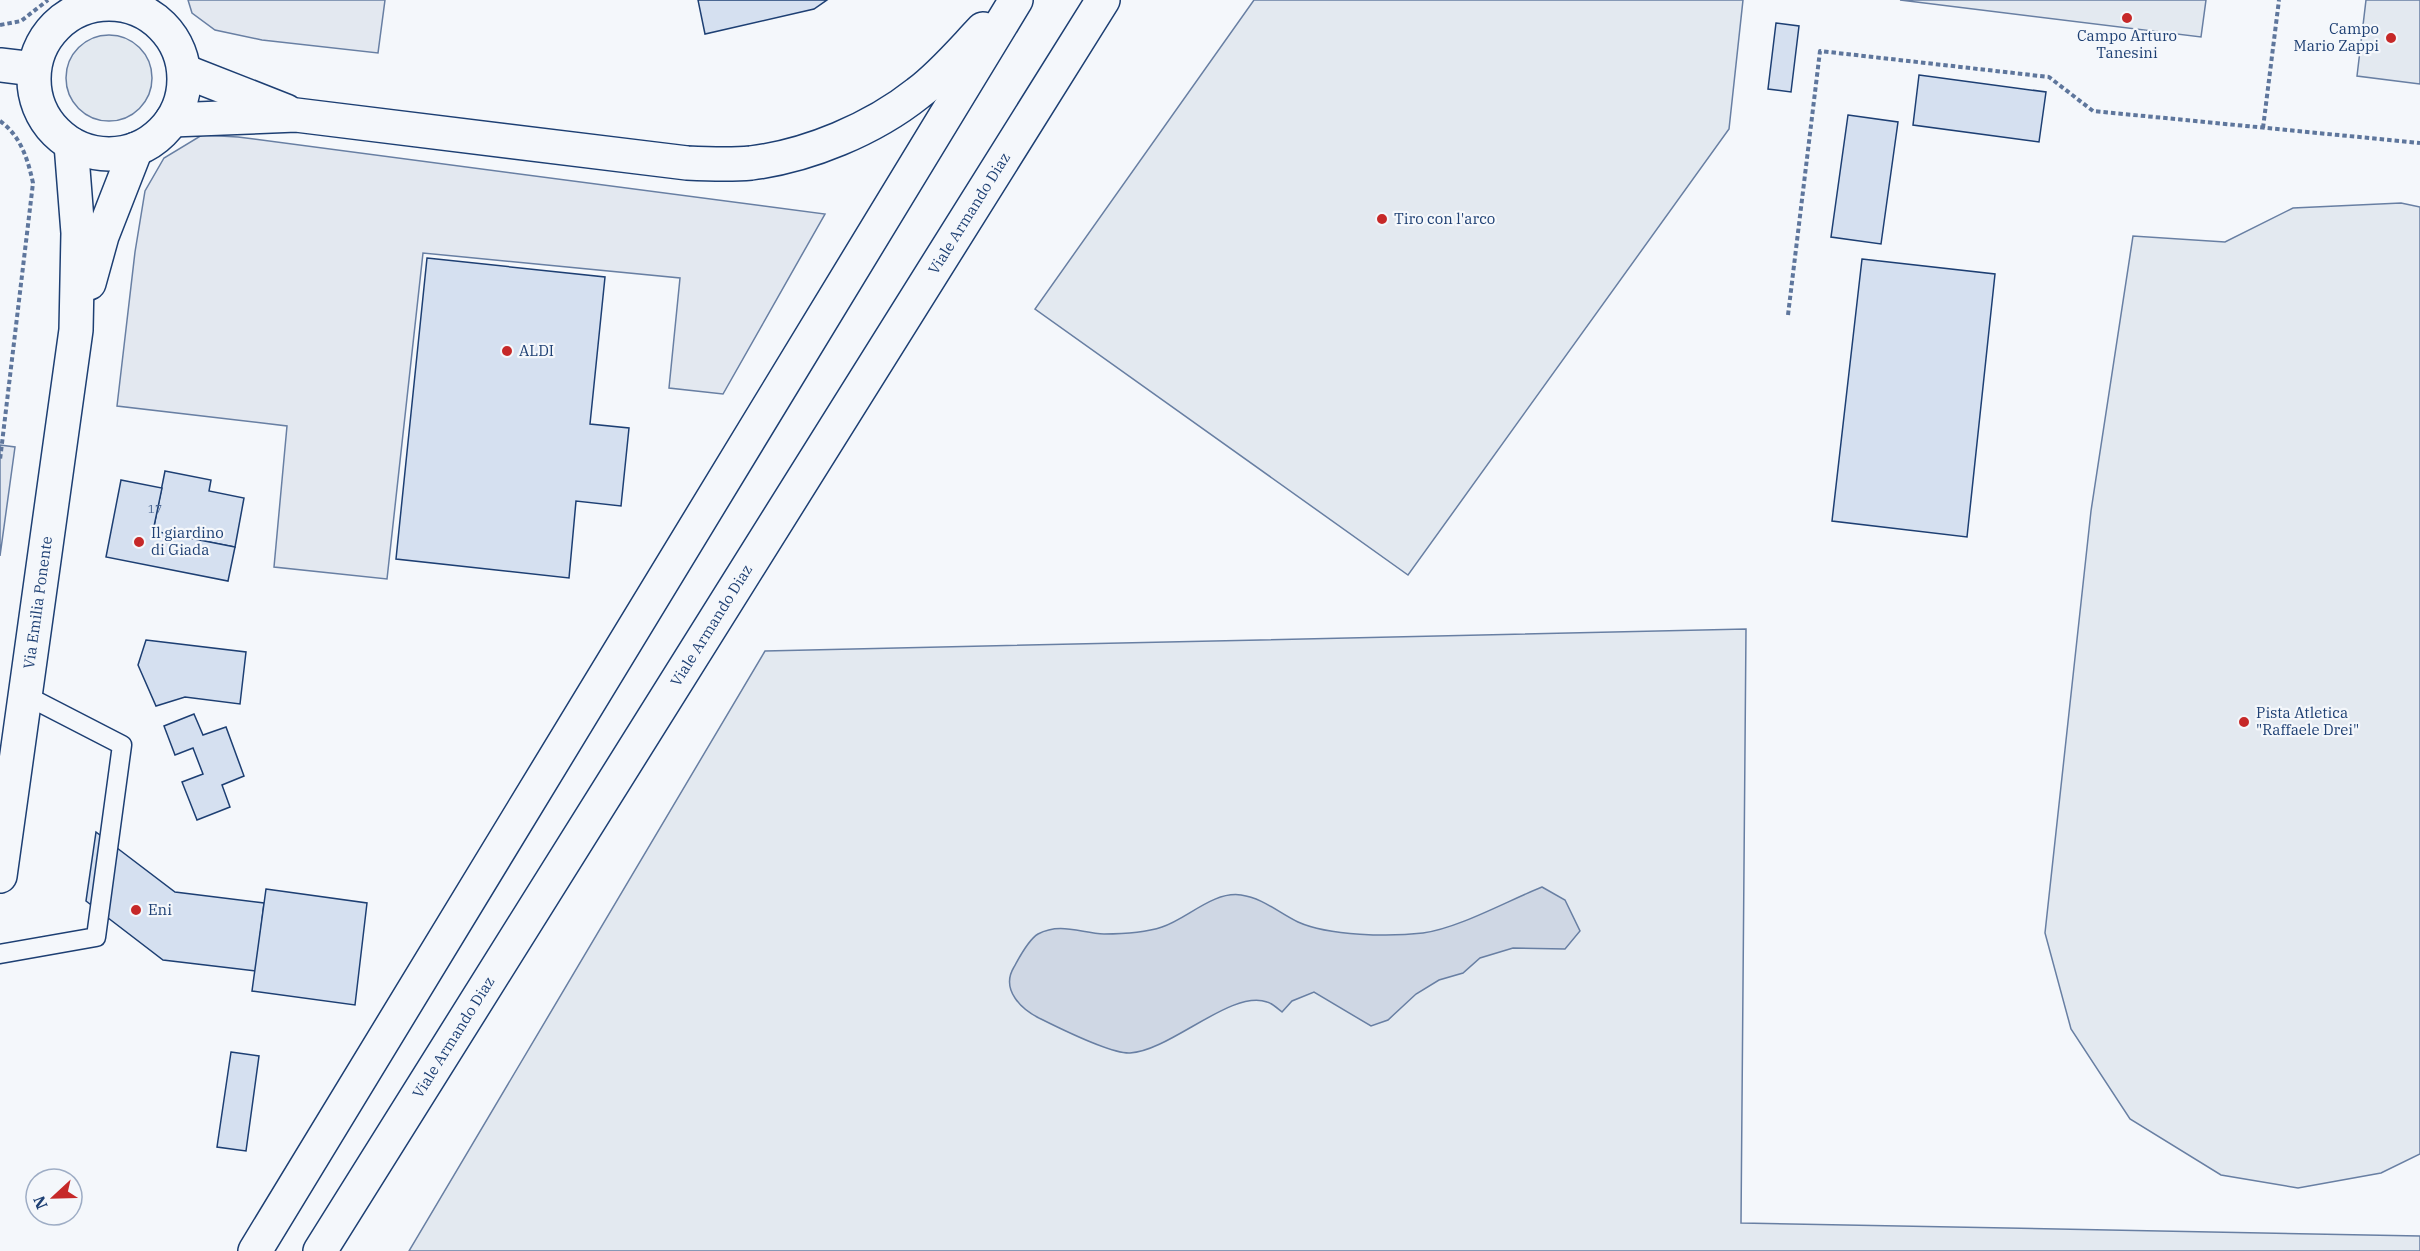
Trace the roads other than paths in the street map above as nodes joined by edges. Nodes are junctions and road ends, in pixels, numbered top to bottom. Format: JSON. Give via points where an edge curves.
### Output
{"nodes":[{"id":1,"x":1011,"y":0,"type":"edge"},
{"id":2,"x":1016,"y":0,"type":"edge"},
{"id":3,"x":1103,"y":0,"type":"edge"},
{"id":4,"x":95,"y":2,"type":"edge"},
{"id":5,"x":144,"y":6,"type":"edge"},
{"id":6,"x":0,"y":65,"type":"edge"},
{"id":7,"x":34,"y":69,"type":"junction"},
{"id":8,"x":184,"y":71,"type":"junction"},
{"id":9,"x":296,"y":115,"type":"junction"},
{"id":10,"x":172,"y":120,"type":"junction"},
{"id":11,"x":71,"y":144,"type":"junction"},
{"id":12,"x":136,"y":149,"type":"junction"},
{"id":13,"x":76,"y":330,"type":"junction"},
{"id":14,"x":25,"y":695,"type":"junction"},
{"id":15,"x":0,"y":876,"type":"edge"},
{"id":16,"x":0,"y":954,"type":"edge"},
{"id":17,"x":255,"y":1251,"type":"edge"},
{"id":18,"x":320,"y":1251,"type":"edge"}],
"edges":[{"from":1,"to":9,"type":"main road","via":[[918,93],[868,124],[798,153],[750,163],[687,163]]},
{"from":2,"to":17,"type":"main road"},
{"from":3,"to":18,"type":"main road","name":"Viale Armando Diaz"},
{"from":4,"to":5,"type":"main road"},
{"from":4,"to":7,"type":"main road","via":[[77,10],[48,34]]},
{"from":5,"to":8,"type":"main road","via":[[171,37]]},
{"from":6,"to":7,"type":"main road"},
{"from":7,"to":11,"type":"main road","via":[[34,87],[42,112]]},
{"from":8,"to":9,"type":"main road"},
{"from":8,"to":10,"type":"main road","via":[[184,88]]},
{"from":9,"to":10,"type":"main road"},
{"from":10,"to":12,"type":"main road","via":[[150,142]]},
{"from":11,"to":12,"type":"main road","via":[[103,154]]},
{"from":11,"to":13,"type":"main road","name":"Via Emilia Ponente","via":[[78,233]]},
{"from":12,"to":13,"type":"main road","name":"Via Emilia Ponente","via":[[102,236]]},
{"from":13,"to":14,"type":"main road","name":"Via Emilia Ponente"},
{"from":14,"to":15,"type":"main road","name":"Via Emilia Ponente"},
{"from":14,"to":16,"type":"lane","via":[[122,745],[96,937]]}]}
